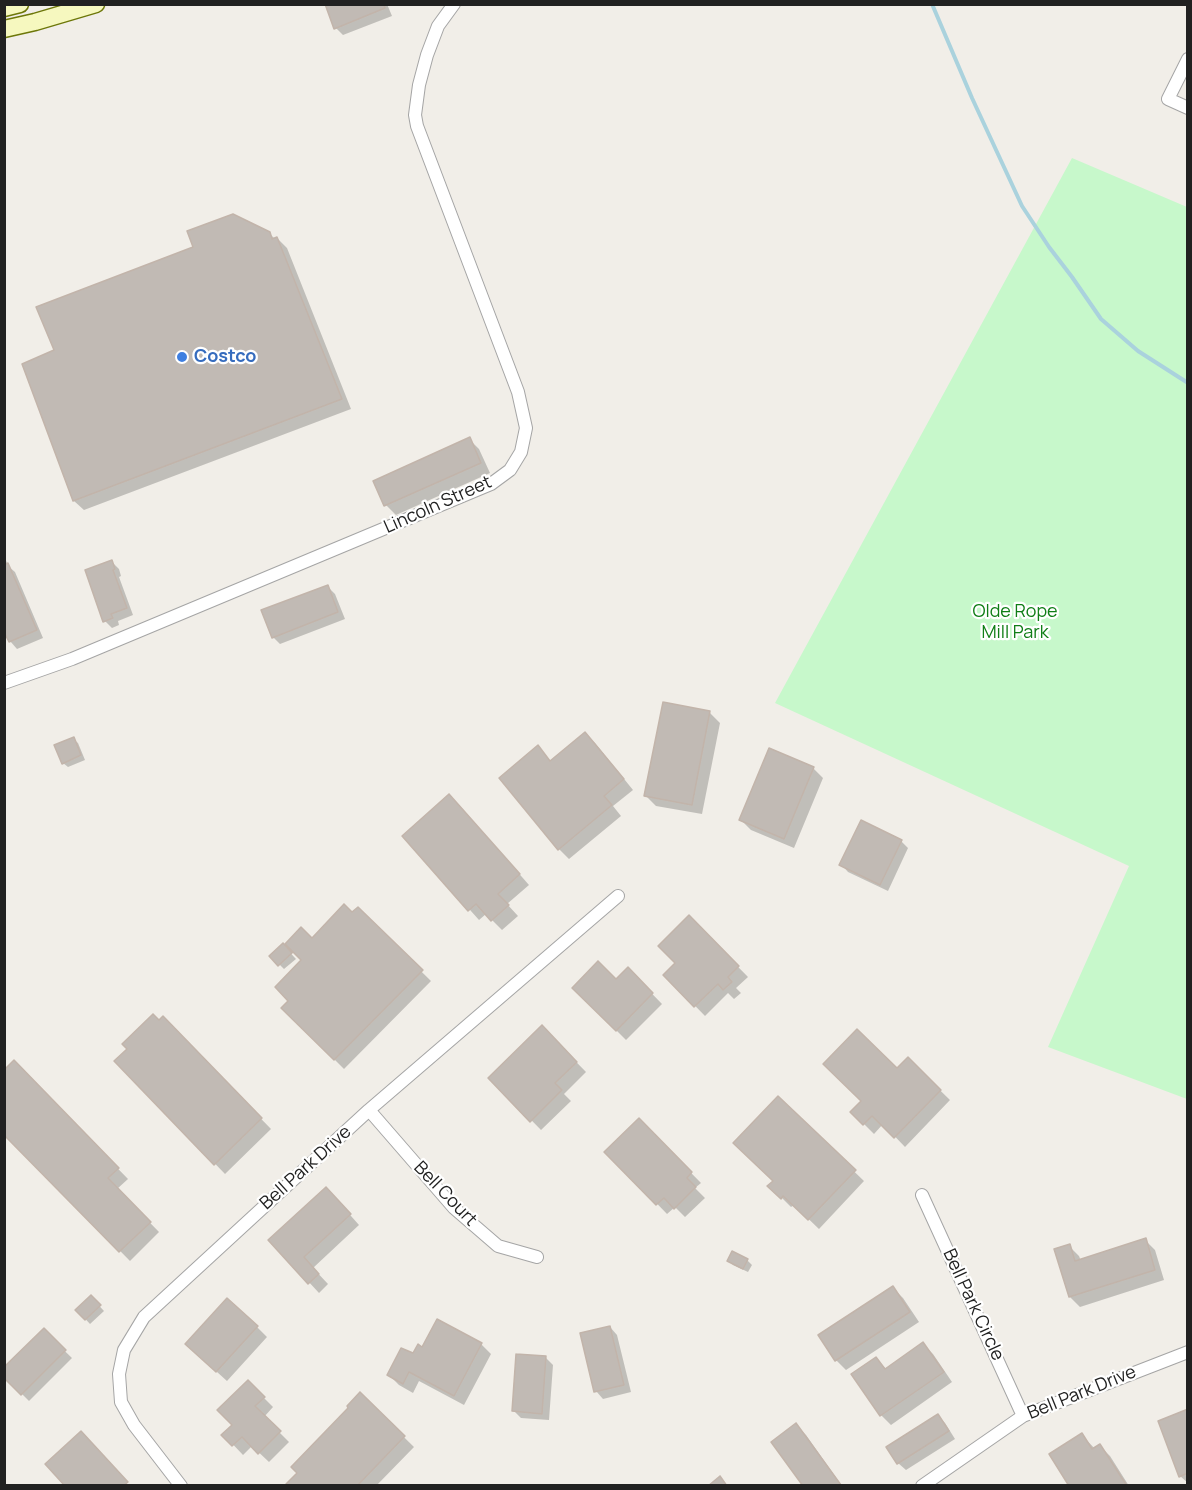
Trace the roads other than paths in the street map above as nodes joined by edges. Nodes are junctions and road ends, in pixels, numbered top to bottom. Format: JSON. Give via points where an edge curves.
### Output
{"nodes":[{"id":1,"x":20,"y":4,"type":"edge"},
{"id":2,"x":96,"y":4,"type":"edge"},
{"id":3,"x":454,"y":4,"type":"edge"},
{"id":4,"x":4,"y":8,"type":"edge"},
{"id":5,"x":4,"y":29,"type":"edge"},
{"id":6,"x":1188,"y":59,"type":"edge"},
{"id":7,"x":1188,"y":108,"type":"edge"},
{"id":8,"x":4,"y":683,"type":"edge"},
{"id":9,"x":618,"y":896,"type":"dead end"},
{"id":10,"x":369,"y":1110,"type":"junction"},
{"id":11,"x":922,"y":1195,"type":"dead end"},
{"id":12,"x":537,"y":1257,"type":"dead end"},
{"id":13,"x":1188,"y":1352,"type":"edge"},
{"id":14,"x":1023,"y":1416,"type":"junction"},
{"id":15,"x":181,"y":1485,"type":"edge"},
{"id":16,"x":922,"y":1485,"type":"edge"}],
"edges":[{"from":1,"to":4,"type":"main road"},
{"from":2,"to":5,"type":"main road"},
{"from":3,"to":8,"type":"street","name":"Lincoln Street","via":[[438,26],[427,55],[415,115],[518,392],[526,428],[521,452],[510,470],[491,484],[72,659]]},
{"from":6,"to":7,"type":"street","via":[[1168,99]]},
{"from":9,"to":10,"type":"street","name":"Bell Park Drive"},
{"from":10,"to":12,"type":"street","name":"Bell Court","via":[[454,1208],[498,1246]]},
{"from":10,"to":15,"type":"street","name":"Bell Park Drive","via":[[144,1317],[124,1350],[119,1374],[121,1402]]},
{"from":11,"to":14,"type":"street","name":"Bell Park Circle"},
{"from":13,"to":14,"type":"street","name":"Bell Park Drive"},
{"from":14,"to":16,"type":"street","name":"Bell Park Drive"}]}
